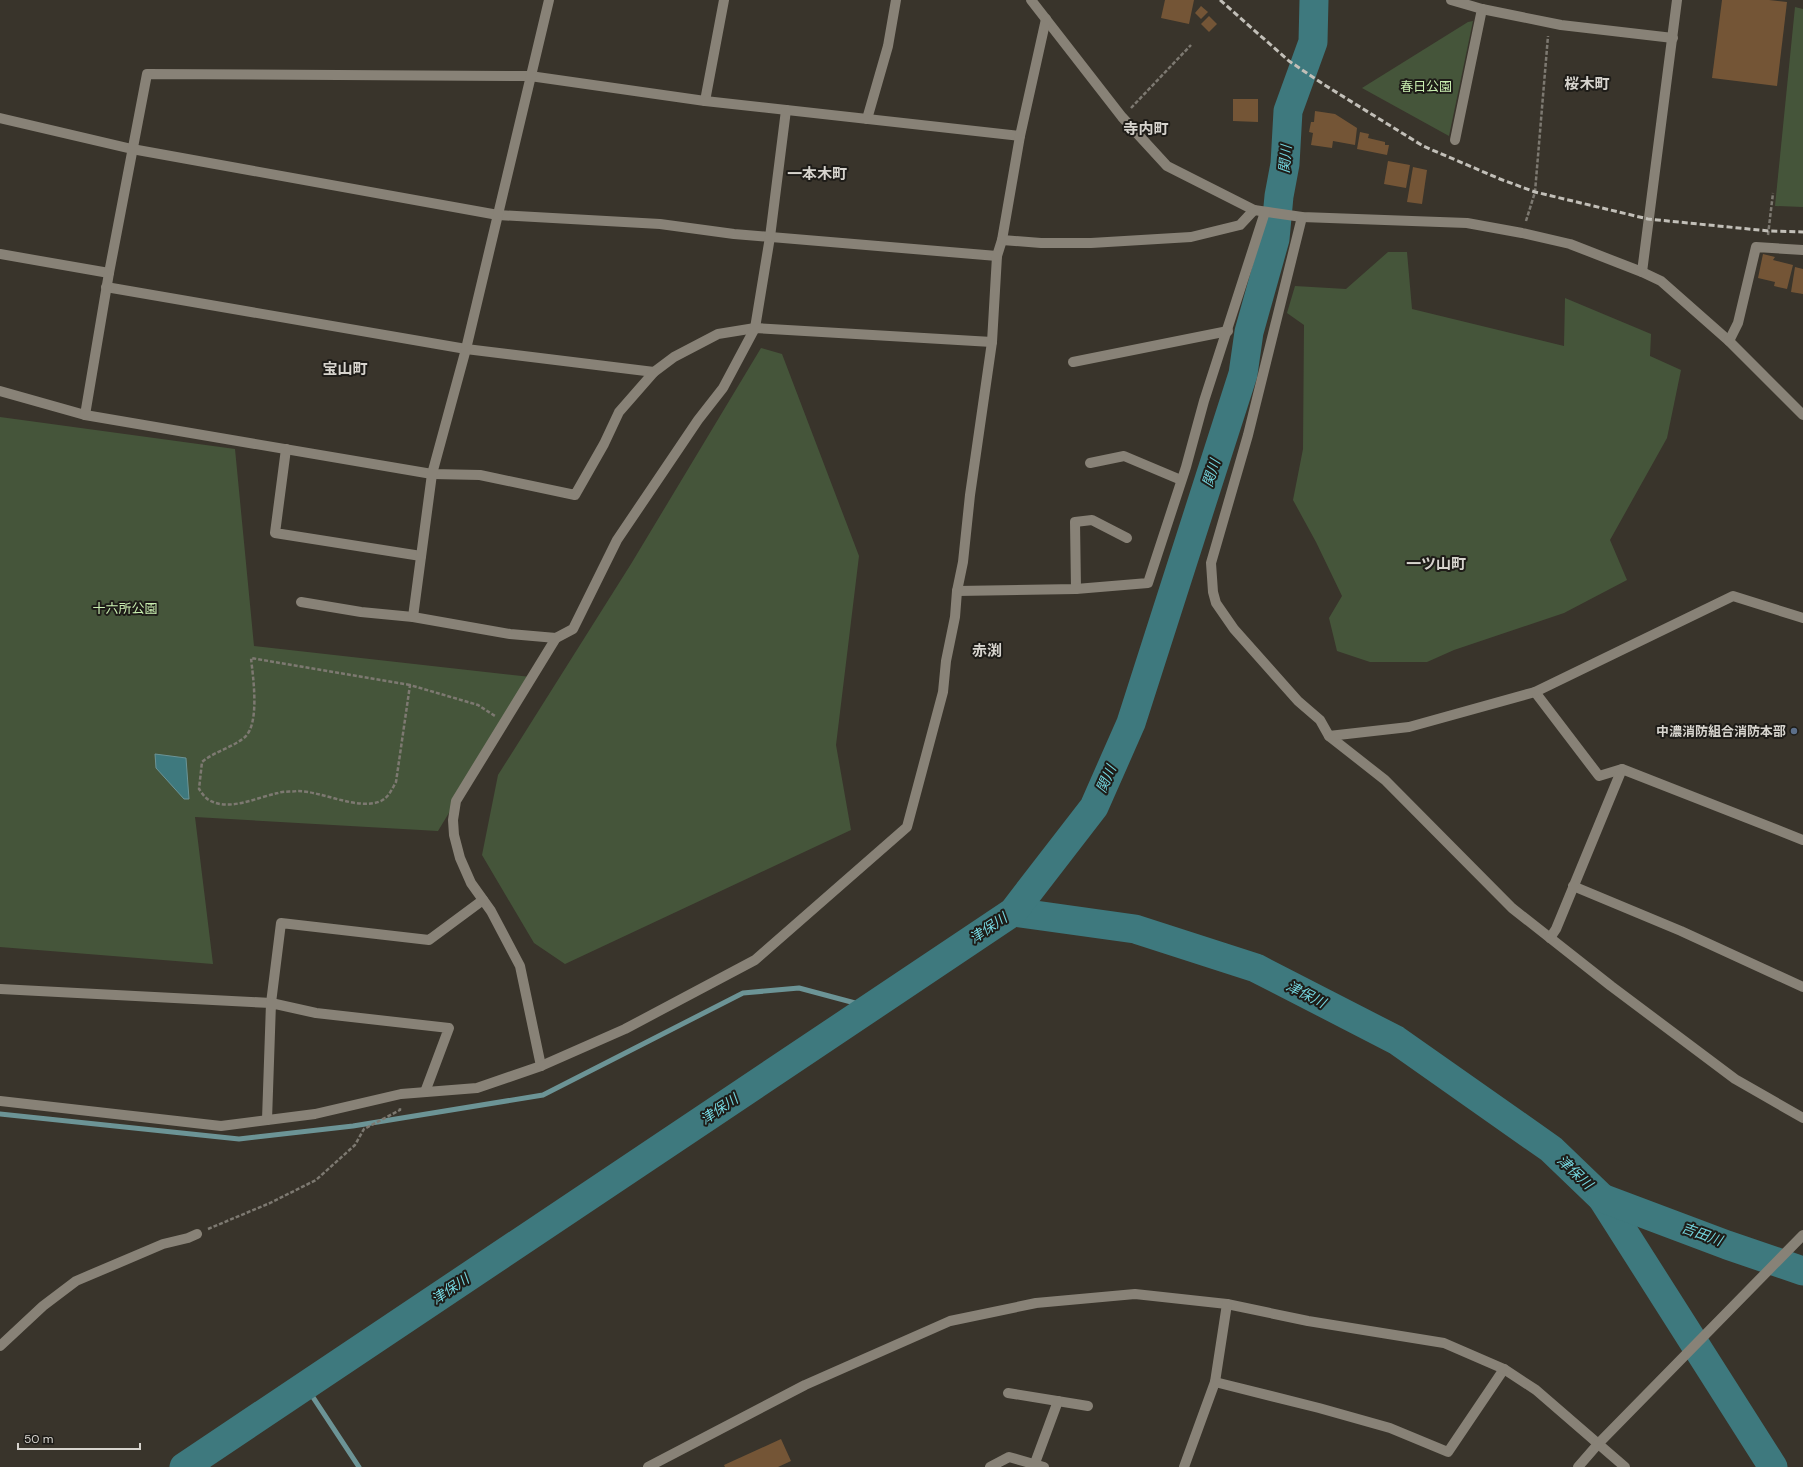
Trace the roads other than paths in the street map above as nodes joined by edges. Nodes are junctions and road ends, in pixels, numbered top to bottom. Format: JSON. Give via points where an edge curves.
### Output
{"nodes":[{"id":1,"x":549,"y":0,"type":"edge"},
{"id":2,"x":724,"y":0,"type":"edge"},
{"id":3,"x":896,"y":0,"type":"edge"},
{"id":4,"x":1452,"y":0,"type":"edge"},
{"id":5,"x":1677,"y":0,"type":"edge"},
{"id":6,"x":1032,"y":1,"type":"edge"},
{"id":7,"x":1482,"y":9,"type":"junction"},
{"id":8,"x":1046,"y":19,"type":"junction"},
{"id":9,"x":1673,"y":38,"type":"junction"},
{"id":10,"x":530,"y":76,"type":"junction"},
{"id":11,"x":705,"y":101,"type":"junction"},
{"id":12,"x":786,"y":110,"type":"junction"},
{"id":13,"x":0,"y":118,"type":"edge"},
{"id":14,"x":867,"y":119,"type":"junction"},
{"id":15,"x":1020,"y":136,"type":"junction"},
{"id":16,"x":1455,"y":140,"type":"dead end"},
{"id":17,"x":132,"y":149,"type":"junction"},
{"id":18,"x":1254,"y":210,"type":"junction"},
{"id":19,"x":1265,"y":212,"type":"junction"},
{"id":20,"x":498,"y":215,"type":"junction"},
{"id":21,"x":1302,"y":217,"type":"junction"},
{"id":22,"x":770,"y":237,"type":"junction"},
{"id":23,"x":1002,"y":240,"type":"junction"},
{"id":24,"x":1803,"y":250,"type":"edge"},
{"id":25,"x":0,"y":254,"type":"edge"},
{"id":26,"x":997,"y":256,"type":"junction"},
{"id":27,"x":1642,"y":272,"type":"junction"},
{"id":28,"x":109,"y":273,"type":"junction"},
{"id":29,"x":106,"y":287,"type":"junction"},
{"id":30,"x":755,"y":328,"type":"junction"},
{"id":31,"x":1228,"y":331,"type":"junction"},
{"id":32,"x":1728,"y":341,"type":"junction"},
{"id":33,"x":992,"y":342,"type":"junction"},
{"id":34,"x":466,"y":349,"type":"junction"},
{"id":35,"x":1073,"y":362,"type":"dead end"},
{"id":36,"x":654,"y":372,"type":"junction"},
{"id":37,"x":0,"y":391,"type":"edge"},
{"id":38,"x":85,"y":415,"type":"junction"},
{"id":39,"x":1803,"y":415,"type":"edge"},
{"id":40,"x":286,"y":449,"type":"junction"},
{"id":41,"x":1090,"y":463,"type":"dead end"},
{"id":42,"x":432,"y":474,"type":"junction"},
{"id":43,"x":1181,"y":480,"type":"junction"},
{"id":44,"x":1127,"y":538,"type":"dead end"},
{"id":45,"x":421,"y":556,"type":"junction"},
{"id":46,"x":1076,"y":589,"type":"junction"},
{"id":47,"x":957,"y":591,"type":"junction"},
{"id":48,"x":301,"y":602,"type":"dead end"},
{"id":49,"x":412,"y":617,"type":"junction"},
{"id":50,"x":1803,"y":618,"type":"edge"},
{"id":51,"x":556,"y":638,"type":"junction"},
{"id":52,"x":1535,"y":692,"type":"junction"},
{"id":53,"x":1329,"y":736,"type":"junction"},
{"id":54,"x":1622,"y":768,"type":"junction"},
{"id":55,"x":1803,"y":840,"type":"edge"},
{"id":56,"x":1573,"y":886,"type":"junction"},
{"id":57,"x":483,"y":900,"type":"junction"},
{"id":58,"x":1550,"y":938,"type":"junction"},
{"id":59,"x":1803,"y":987,"type":"edge"},
{"id":60,"x":0,"y":989,"type":"edge"},
{"id":61,"x":271,"y":1003,"type":"junction"},
{"id":62,"x":541,"y":1066,"type":"junction"},
{"id":63,"x":425,"y":1092,"type":"junction"},
{"id":64,"x":0,"y":1102,"type":"edge"},
{"id":65,"x":1803,"y":1118,"type":"edge"},
{"id":66,"x":268,"y":1120,"type":"junction"},
{"id":67,"x":197,"y":1234,"type":"road end"},
{"id":68,"x":1803,"y":1235,"type":"edge"},
{"id":69,"x":1227,"y":1304,"type":"junction"},
{"id":70,"x":0,"y":1346,"type":"edge"},
{"id":71,"x":1504,"y":1370,"type":"junction"},
{"id":72,"x":1215,"y":1382,"type":"junction"},
{"id":73,"x":1008,"y":1392,"type":"dead end"},
{"id":74,"x":1058,"y":1401,"type":"junction"},
{"id":75,"x":1088,"y":1406,"type":"dead end"},
{"id":76,"x":1598,"y":1444,"type":"junction"},
{"id":77,"x":1040,"y":1465,"type":"edge"},
{"id":78,"x":648,"y":1467,"type":"edge"},
{"id":79,"x":990,"y":1467,"type":"edge"},
{"id":80,"x":1184,"y":1467,"type":"edge"},
{"id":81,"x":1578,"y":1467,"type":"edge"},
{"id":82,"x":1625,"y":1467,"type":"edge"}],
"edges":[{"from":1,"to":10,"type":"street"},
{"from":2,"to":11,"type":"street"},
{"from":3,"to":14,"type":"street","via":[[888,46]]},
{"from":4,"to":7,"type":"street"},
{"from":5,"to":9,"type":"street"},
{"from":6,"to":8,"type":"street"},
{"from":7,"to":9,"type":"street","via":[[1550,22]]},
{"from":7,"to":16,"type":"street"},
{"from":8,"to":15,"type":"street"},
{"from":8,"to":18,"type":"street","via":[[1122,117],[1167,166]]},
{"from":9,"to":27,"type":"street"},
{"from":10,"to":11,"type":"street"},
{"from":10,"to":17,"type":"street","via":[[147,74]]},
{"from":10,"to":20,"type":"street"},
{"from":11,"to":12,"type":"street"},
{"from":12,"to":14,"type":"street"},
{"from":12,"to":22,"type":"street"},
{"from":13,"to":17,"type":"street"},
{"from":14,"to":15,"type":"street"},
{"from":15,"to":23,"type":"street"},
{"from":17,"to":20,"type":"street"},
{"from":17,"to":28,"type":"street"},
{"from":18,"to":19,"type":"street"},
{"from":18,"to":23,"type":"street","via":[[1240,225],[1191,237],[1091,243]]},
{"from":19,"to":21,"type":"street"},
{"from":19,"to":31,"type":"street"},
{"from":20,"to":22,"type":"street","via":[[660,224]]},
{"from":20,"to":34,"type":"street"},
{"from":21,"to":27,"type":"street","via":[[1467,223],[1522,232],[1570,244]]},
{"from":21,"to":53,"type":"street","via":[[1248,434],[1211,563],[1216,603],[1234,629],[1298,701],[1320,720]]},
{"from":22,"to":26,"type":"street"},
{"from":22,"to":30,"type":"street"},
{"from":23,"to":26,"type":"street"},
{"from":24,"to":32,"type":"street","via":[[1756,247],[1738,323]]},
{"from":25,"to":28,"type":"street"},
{"from":26,"to":33,"type":"street"},
{"from":27,"to":32,"type":"street","via":[[1661,281]]},
{"from":28,"to":29,"type":"street"},
{"from":29,"to":34,"type":"street"},
{"from":29,"to":38,"type":"street"},
{"from":30,"to":33,"type":"street"},
{"from":30,"to":36,"type":"street","via":[[718,334],[674,357]]},
{"from":30,"to":51,"type":"street","via":[[723,388],[689,433],[617,540],[573,629]]},
{"from":31,"to":35,"type":"street"},
{"from":31,"to":43,"type":"street"},
{"from":32,"to":39,"type":"street"},
{"from":33,"to":47,"type":"street"},
{"from":34,"to":36,"type":"street"},
{"from":34,"to":42,"type":"street"},
{"from":36,"to":42,"type":"street","via":[[619,412],[575,495],[480,475]]},
{"from":37,"to":38,"type":"street"},
{"from":38,"to":40,"type":"street"},
{"from":40,"to":42,"type":"street"},
{"from":40,"to":45,"type":"street","via":[[275,533]]},
{"from":41,"to":43,"type":"street","via":[[1124,456]]},
{"from":42,"to":45,"type":"street"},
{"from":43,"to":46,"type":"street","via":[[1148,583]]},
{"from":44,"to":46,"type":"street","via":[[1092,520],[1075,522]]},
{"from":45,"to":49,"type":"street"},
{"from":46,"to":47,"type":"street"},
{"from":47,"to":62,"type":"street","via":[[943,692],[907,827],[755,960],[625,1030]]},
{"from":48,"to":49,"type":"street"},
{"from":49,"to":51,"type":"street","via":[[510,634]]},
{"from":50,"to":52,"type":"street","via":[[1732,596]]},
{"from":51,"to":57,"type":"street","via":[[456,801],[453,820],[460,858],[471,883]]},
{"from":52,"to":53,"type":"street","via":[[1409,727]]},
{"from":52,"to":54,"type":"street","via":[[1599,776]]},
{"from":53,"to":58,"type":"street","via":[[1385,780],[1512,908]]},
{"from":54,"to":55,"type":"street"},
{"from":54,"to":56,"type":"street"},
{"from":56,"to":58,"type":"street"},
{"from":56,"to":59,"type":"street","via":[[1681,931]]},
{"from":57,"to":61,"type":"street","via":[[429,940],[281,923]]},
{"from":57,"to":62,"type":"street","via":[[520,966]]},
{"from":58,"to":65,"type":"street","via":[[1735,1079]]},
{"from":60,"to":61,"type":"street"},
{"from":61,"to":63,"type":"street","via":[[316,1014],[449,1028]]},
{"from":61,"to":66,"type":"street"},
{"from":62,"to":63,"type":"street","via":[[477,1088]]},
{"from":63,"to":66,"type":"street","via":[[401,1094],[330,1111]]},
{"from":64,"to":66,"type":"street","via":[[221,1126]]},
{"from":67,"to":70,"type":"street","via":[[163,1244],[76,1281],[43,1306]]},
{"from":68,"to":76,"type":"street"},
{"from":69,"to":71,"type":"street","via":[[1308,1321],[1444,1343]]},
{"from":69,"to":72,"type":"street"},
{"from":69,"to":78,"type":"street","via":[[1135,1294],[1036,1304],[950,1321],[805,1385]]},
{"from":71,"to":72,"type":"street","via":[[1448,1452],[1390,1428]]},
{"from":71,"to":76,"type":"street","via":[[1536,1390]]},
{"from":72,"to":80,"type":"street"},
{"from":73,"to":74,"type":"street"},
{"from":74,"to":75,"type":"street"},
{"from":74,"to":77,"type":"street"},
{"from":76,"to":81,"type":"street"},
{"from":76,"to":82,"type":"street"},
{"from":77,"to":79,"type":"street","via":[[1009,1457]]}]}
